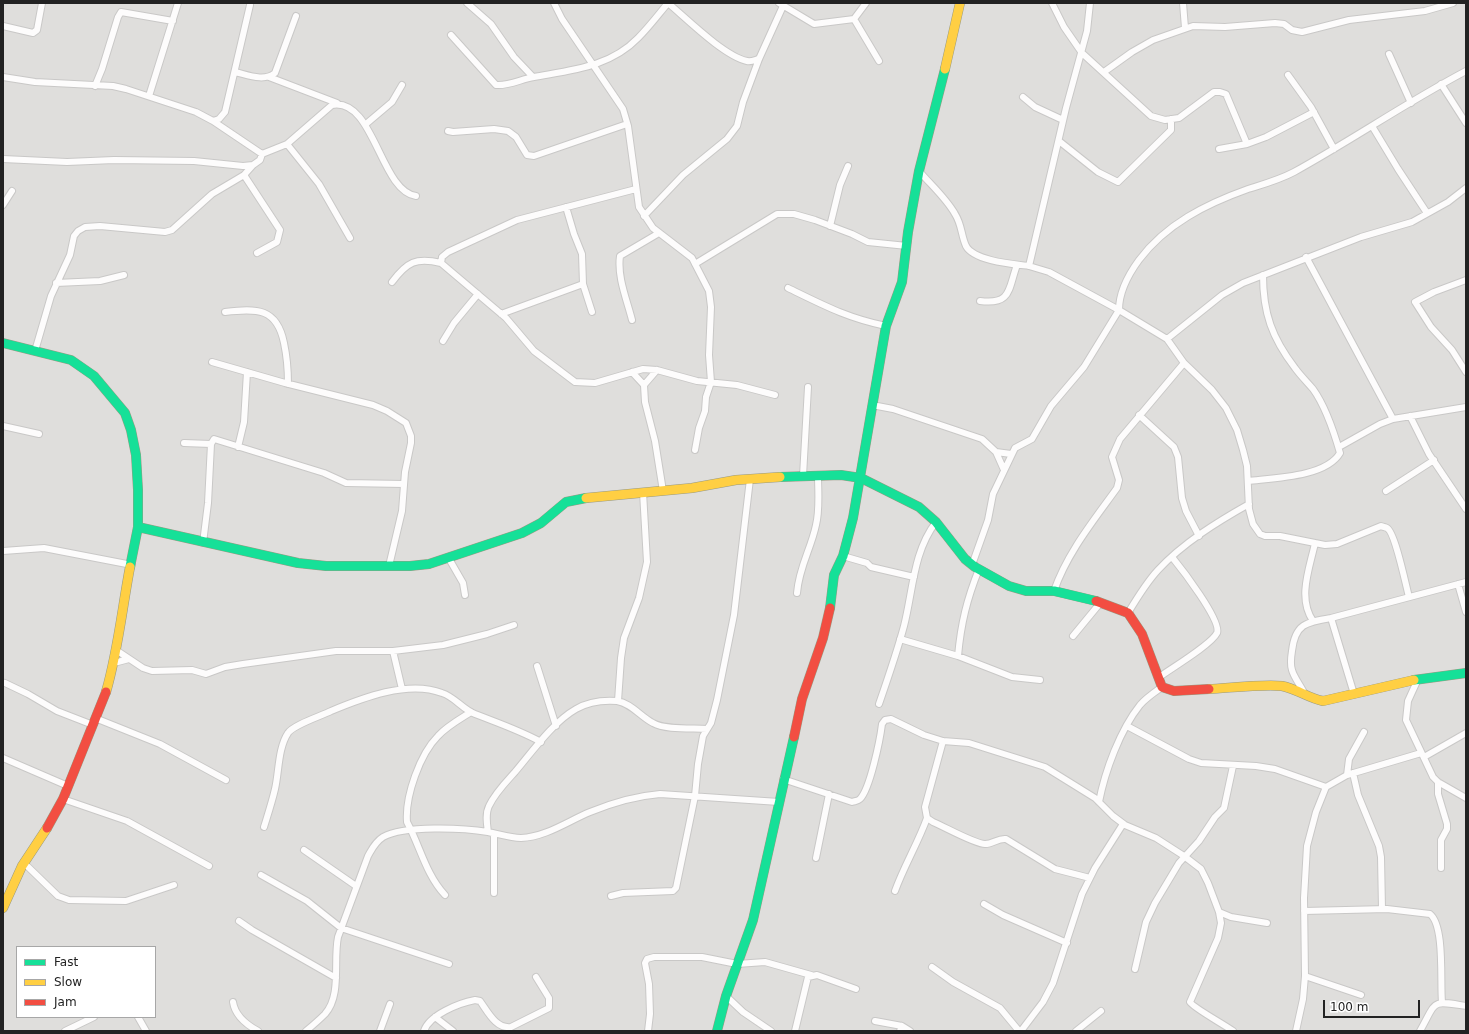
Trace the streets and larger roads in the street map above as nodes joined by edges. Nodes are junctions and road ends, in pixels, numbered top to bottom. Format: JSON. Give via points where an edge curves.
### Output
{"nodes":[{"id":1,"x":42,"y":3,"type":"edge"},
{"id":2,"x":178,"y":3,"type":"edge"},
{"id":3,"x":467,"y":3,"type":"edge"},
{"id":4,"x":554,"y":3,"type":"edge"},
{"id":5,"x":668,"y":3,"type":"edge"},
{"id":6,"x":866,"y":3,"type":"edge"},
{"id":7,"x":960,"y":3,"type":"edge"},
{"id":8,"x":1052,"y":3,"type":"edge"},
{"id":9,"x":1090,"y":3,"type":"edge"},
{"id":10,"x":1183,"y":3,"type":"edge"},
{"id":11,"x":1453,"y":3,"type":"edge"},
{"id":12,"x":780,"y":4,"type":"edge"},
{"id":13,"x":250,"y":5,"type":"dead end"},
{"id":14,"x":296,"y":16,"type":"dead end"},
{"id":15,"x":854,"y":19,"type":"junction"},
{"id":16,"x":172,"y":22,"type":"junction"},
{"id":17,"x":3,"y":26,"type":"edge"},
{"id":18,"x":1185,"y":28,"type":"junction"},
{"id":19,"x":451,"y":36,"type":"dead end"},
{"id":20,"x":1082,"y":53,"type":"junction"},
{"id":21,"x":1389,"y":54,"type":"dead end"},
{"id":22,"x":759,"y":60,"type":"junction"},
{"id":23,"x":879,"y":61,"type":"dead end"},
{"id":24,"x":593,"y":65,"type":"junction"},
{"id":25,"x":1466,"y":71,"type":"edge"},
{"id":26,"x":235,"y":72,"type":"junction"},
{"id":27,"x":1104,"y":72,"type":"junction"},
{"id":28,"x":1288,"y":75,"type":"dead end"},
{"id":29,"x":3,"y":77,"type":"edge"},
{"id":30,"x":533,"y":77,"type":"junction"},
{"id":31,"x":269,"y":78,"type":"junction"},
{"id":32,"x":1441,"y":84,"type":"junction"},
{"id":33,"x":402,"y":85,"type":"dead end"},
{"id":34,"x":95,"y":86,"type":"junction"},
{"id":35,"x":149,"y":96,"type":"junction"},
{"id":36,"x":1023,"y":97,"type":"dead end"},
{"id":37,"x":1410,"y":103,"type":"junction"},
{"id":38,"x":338,"y":104,"type":"junction"},
{"id":39,"x":1314,"y":112,"type":"junction"},
{"id":40,"x":1171,"y":119,"type":"junction"},
{"id":41,"x":1064,"y":120,"type":"junction"},
{"id":42,"x":213,"y":121,"type":"junction"},
{"id":43,"x":1466,"y":123,"type":"edge"},
{"id":44,"x":366,"y":124,"type":"junction"},
{"id":45,"x":627,"y":124,"type":"junction"},
{"id":46,"x":1372,"y":126,"type":"junction"},
{"id":47,"x":448,"y":131,"type":"dead end"},
{"id":48,"x":1058,"y":141,"type":"junction"},
{"id":49,"x":287,"y":144,"type":"junction"},
{"id":50,"x":1247,"y":144,"type":"junction"},
{"id":51,"x":1219,"y":149,"type":"dead end"},
{"id":52,"x":1334,"y":149,"type":"junction"},
{"id":53,"x":262,"y":154,"type":"junction"},
{"id":54,"x":3,"y":159,"type":"edge"},
{"id":55,"x":254,"y":165,"type":"junction"},
{"id":56,"x":848,"y":166,"type":"dead end"},
{"id":57,"x":919,"y":171,"type":"junction"},
{"id":58,"x":244,"y":175,"type":"junction"},
{"id":59,"x":1466,"y":188,"type":"edge"},
{"id":60,"x":636,"y":189,"type":"junction"},
{"id":61,"x":12,"y":190,"type":"dead end"},
{"id":62,"x":416,"y":196,"type":"dead end"},
{"id":63,"x":3,"y":206,"type":"edge"},
{"id":64,"x":566,"y":207,"type":"junction"},
{"id":65,"x":1427,"y":213,"type":"junction"},
{"id":66,"x":644,"y":216,"type":"junction"},
{"id":67,"x":830,"y":226,"type":"junction"},
{"id":68,"x":659,"y":233,"type":"junction"},
{"id":69,"x":350,"y":238,"type":"dead end"},
{"id":70,"x":907,"y":246,"type":"junction"},
{"id":71,"x":257,"y":253,"type":"dead end"},
{"id":72,"x":1306,"y":257,"type":"junction"},
{"id":73,"x":441,"y":263,"type":"junction"},
{"id":74,"x":695,"y":264,"type":"junction"},
{"id":75,"x":1017,"y":265,"type":"junction"},
{"id":76,"x":1029,"y":266,"type":"junction"},
{"id":77,"x":124,"y":275,"type":"dead end"},
{"id":78,"x":1263,"y":275,"type":"junction"},
{"id":79,"x":1466,"y":280,"type":"edge"},
{"id":80,"x":392,"y":282,"type":"dead end"},
{"id":81,"x":56,"y":283,"type":"junction"},
{"id":82,"x":583,"y":284,"type":"junction"},
{"id":83,"x":788,"y":288,"type":"dead end"},
{"id":84,"x":478,"y":294,"type":"junction"},
{"id":85,"x":980,"y":301,"type":"dead end"},
{"id":86,"x":1119,"y":310,"type":"junction"},
{"id":87,"x":225,"y":312,"type":"dead end"},
{"id":88,"x":592,"y":312,"type":"dead end"},
{"id":89,"x":501,"y":314,"type":"junction"},
{"id":90,"x":632,"y":320,"type":"dead end"},
{"id":91,"x":886,"y":326,"type":"junction"},
{"id":92,"x":1167,"y":339,"type":"junction"},
{"id":93,"x":442,"y":341,"type":"dead end"},
{"id":94,"x":3,"y":343,"type":"edge"},
{"id":95,"x":35,"y":351,"type":"junction"},
{"id":96,"x":212,"y":362,"type":"dead end"},
{"id":97,"x":1184,"y":363,"type":"junction"},
{"id":98,"x":657,"y":370,"type":"junction"},
{"id":99,"x":247,"y":372,"type":"junction"},
{"id":100,"x":632,"y":372,"type":"junction"},
{"id":101,"x":1466,"y":372,"type":"edge"},
{"id":102,"x":711,"y":382,"type":"junction"},
{"id":103,"x":288,"y":384,"type":"junction"},
{"id":104,"x":644,"y":385,"type":"junction"},
{"id":105,"x":808,"y":387,"type":"dead end"},
{"id":106,"x":776,"y":395,"type":"dead end"},
{"id":107,"x":872,"y":405,"type":"junction"},
{"id":108,"x":1466,"y":407,"type":"edge"},
{"id":109,"x":1139,"y":415,"type":"junction"},
{"id":110,"x":1410,"y":416,"type":"junction"},
{"id":111,"x":1393,"y":420,"type":"junction"},
{"id":112,"x":3,"y":426,"type":"edge"},
{"id":113,"x":40,"y":434,"type":"dead end"},
{"id":114,"x":184,"y":443,"type":"dead end"},
{"id":115,"x":211,"y":444,"type":"junction"},
{"id":116,"x":238,"y":447,"type":"junction"},
{"id":117,"x":1339,"y":447,"type":"junction"},
{"id":118,"x":695,"y":450,"type":"dead end"},
{"id":119,"x":996,"y":452,"type":"junction"},
{"id":120,"x":1011,"y":454,"type":"junction"},
{"id":121,"x":1434,"y":460,"type":"junction"},
{"id":122,"x":1004,"y":470,"type":"junction"},
{"id":123,"x":803,"y":476,"type":"junction"},
{"id":124,"x":818,"y":476,"type":"junction"},
{"id":125,"x":861,"y":478,"type":"junction"},
{"id":126,"x":750,"y":479,"type":"junction"},
{"id":127,"x":1248,"y":481,"type":"junction"},
{"id":128,"x":404,"y":484,"type":"junction"},
{"id":129,"x":663,"y":491,"type":"junction"},
{"id":130,"x":1386,"y":491,"type":"dead end"},
{"id":131,"x":643,"y":492,"type":"junction"},
{"id":132,"x":1249,"y":504,"type":"junction"},
{"id":133,"x":1466,"y":508,"type":"edge"},
{"id":134,"x":936,"y":522,"type":"junction"},
{"id":135,"x":138,"y":527,"type":"junction"},
{"id":136,"x":1199,"y":536,"type":"junction"},
{"id":137,"x":203,"y":543,"type":"junction"},
{"id":138,"x":1315,"y":543,"type":"junction"},
{"id":139,"x":3,"y":551,"type":"edge"},
{"id":140,"x":843,"y":556,"type":"junction"},
{"id":141,"x":448,"y":557,"type":"junction"},
{"id":142,"x":1172,"y":557,"type":"junction"},
{"id":143,"x":132,"y":565,"type":"junction"},
{"id":144,"x":389,"y":566,"type":"junction"},
{"id":145,"x":975,"y":567,"type":"junction"},
{"id":146,"x":914,"y":577,"type":"junction"},
{"id":147,"x":1466,"y":582,"type":"edge"},
{"id":148,"x":1458,"y":584,"type":"junction"},
{"id":149,"x":1054,"y":591,"type":"junction"},
{"id":150,"x":797,"y":593,"type":"dead end"},
{"id":151,"x":465,"y":595,"type":"dead end"},
{"id":152,"x":1409,"y":597,"type":"junction"},
{"id":153,"x":1101,"y":602,"type":"junction"},
{"id":154,"x":1466,"y":612,"type":"edge"},
{"id":155,"x":1128,"y":613,"type":"junction"},
{"id":156,"x":1331,"y":618,"type":"junction"},
{"id":157,"x":1313,"y":621,"type":"junction"},
{"id":158,"x":514,"y":625,"type":"dead end"},
{"id":159,"x":1073,"y":636,"type":"dead end"},
{"id":160,"x":900,"y":639,"type":"junction"},
{"id":161,"x":116,"y":650,"type":"junction"},
{"id":162,"x":393,"y":651,"type":"junction"},
{"id":163,"x":958,"y":656,"type":"junction"},
{"id":164,"x":129,"y":659,"type":"junction"},
{"id":165,"x":114,"y":663,"type":"junction"},
{"id":166,"x":537,"y":666,"type":"dead end"},
{"id":167,"x":1466,"y":673,"type":"edge"},
{"id":168,"x":1158,"y":678,"type":"junction"},
{"id":169,"x":1418,"y":679,"type":"junction"},
{"id":170,"x":1040,"y":680,"type":"dead end"},
{"id":171,"x":5,"y":683,"type":"dead end"},
{"id":172,"x":1162,"y":686,"type":"junction"},
{"id":173,"x":402,"y":689,"type":"junction"},
{"id":174,"x":1354,"y":694,"type":"junction"},
{"id":175,"x":1305,"y":695,"type":"junction"},
{"id":176,"x":618,"y":701,"type":"junction"},
{"id":177,"x":879,"y":704,"type":"dead end"},
{"id":178,"x":471,"y":712,"type":"junction"},
{"id":179,"x":94,"y":721,"type":"junction"},
{"id":180,"x":556,"y":726,"type":"junction"},
{"id":181,"x":1127,"y":726,"type":"junction"},
{"id":182,"x":707,"y":729,"type":"junction"},
{"id":183,"x":1364,"y":732,"type":"dead end"},
{"id":184,"x":1466,"y":734,"type":"edge"},
{"id":185,"x":943,"y":741,"type":"junction"},
{"id":186,"x":541,"y":742,"type":"junction"},
{"id":187,"x":1423,"y":755,"type":"junction"},
{"id":188,"x":3,"y":758,"type":"edge"},
{"id":189,"x":1233,"y":766,"type":"junction"},
{"id":190,"x":1350,"y":774,"type":"junction"},
{"id":191,"x":783,"y":779,"type":"junction"},
{"id":192,"x":226,"y":780,"type":"dead end"},
{"id":193,"x":1438,"y":782,"type":"junction"},
{"id":194,"x":68,"y":786,"type":"junction"},
{"id":195,"x":1326,"y":787,"type":"junction"},
{"id":196,"x":829,"y":794,"type":"junction"},
{"id":197,"x":695,"y":796,"type":"junction"},
{"id":198,"x":63,"y":798,"type":"junction"},
{"id":199,"x":1466,"y":798,"type":"edge"},
{"id":200,"x":779,"y":802,"type":"junction"},
{"id":201,"x":1099,"y":802,"type":"junction"},
{"id":202,"x":927,"y":818,"type":"junction"},
{"id":203,"x":1123,"y":824,"type":"junction"},
{"id":204,"x":264,"y":827,"type":"dead end"},
{"id":205,"x":412,"y":831,"type":"junction"},
{"id":206,"x":491,"y":833,"type":"junction"},
{"id":207,"x":304,"y":850,"type":"dead end"},
{"id":208,"x":1184,"y":856,"type":"junction"},
{"id":209,"x":816,"y":858,"type":"dead end"},
{"id":210,"x":24,"y":863,"type":"junction"},
{"id":211,"x":209,"y":866,"type":"dead end"},
{"id":212,"x":1441,"y":868,"type":"dead end"},
{"id":213,"x":261,"y":875,"type":"dead end"},
{"id":214,"x":1090,"y":878,"type":"junction"},
{"id":215,"x":174,"y":885,"type":"dead end"},
{"id":216,"x":356,"y":886,"type":"junction"},
{"id":217,"x":895,"y":891,"type":"dead end"},
{"id":218,"x":494,"y":893,"type":"dead end"},
{"id":219,"x":445,"y":895,"type":"dead end"},
{"id":220,"x":611,"y":896,"type":"dead end"},
{"id":221,"x":984,"y":904,"type":"dead end"},
{"id":222,"x":3,"y":908,"type":"edge"},
{"id":223,"x":1382,"y":909,"type":"junction"},
{"id":224,"x":1304,"y":910,"type":"junction"},
{"id":225,"x":1219,"y":912,"type":"junction"},
{"id":226,"x":238,"y":921,"type":"dead end"},
{"id":227,"x":1267,"y":923,"type":"dead end"},
{"id":228,"x":341,"y":928,"type":"junction"},
{"id":229,"x":1067,"y":943,"type":"junction"},
{"id":230,"x":449,"y":964,"type":"dead end"},
{"id":231,"x":737,"y":964,"type":"junction"},
{"id":232,"x":932,"y":966,"type":"dead end"},
{"id":233,"x":1135,"y":969,"type":"dead end"},
{"id":234,"x":811,"y":975,"type":"junction"},
{"id":235,"x":1305,"y":976,"type":"junction"},
{"id":236,"x":536,"y":977,"type":"dead end"},
{"id":237,"x":336,"y":978,"type":"junction"},
{"id":238,"x":856,"y":989,"type":"dead end"},
{"id":239,"x":1361,"y":995,"type":"dead end"},
{"id":240,"x":726,"y":996,"type":"junction"},
{"id":241,"x":233,"y":1002,"type":"dead end"},
{"id":242,"x":1442,"y":1002,"type":"junction"},
{"id":243,"x":390,"y":1004,"type":"dead end"},
{"id":244,"x":1466,"y":1006,"type":"edge"},
{"id":245,"x":1101,"y":1011,"type":"dead end"},
{"id":246,"x":435,"y":1016,"type":"junction"},
{"id":247,"x":92,"y":1018,"type":"edge"},
{"id":248,"x":139,"y":1018,"type":"edge"},
{"id":249,"x":875,"y":1021,"type":"dead end"},
{"id":250,"x":901,"y":1029,"type":"edge"},
{"id":251,"x":66,"y":1031,"type":"edge"},
{"id":252,"x":146,"y":1031,"type":"edge"},
{"id":253,"x":258,"y":1031,"type":"edge"},
{"id":254,"x":306,"y":1031,"type":"edge"},
{"id":255,"x":380,"y":1031,"type":"edge"},
{"id":256,"x":424,"y":1031,"type":"edge"},
{"id":257,"x":453,"y":1031,"type":"edge"},
{"id":258,"x":648,"y":1031,"type":"edge"},
{"id":259,"x":717,"y":1031,"type":"edge"},
{"id":260,"x":771,"y":1031,"type":"edge"},
{"id":261,"x":795,"y":1031,"type":"edge"},
{"id":262,"x":910,"y":1031,"type":"edge"},
{"id":263,"x":1021,"y":1031,"type":"edge"},
{"id":264,"x":1076,"y":1031,"type":"edge"},
{"id":265,"x":1233,"y":1031,"type":"edge"},
{"id":266,"x":1296,"y":1031,"type":"edge"},
{"id":267,"x":1420,"y":1031,"type":"edge"}],
"edges":[{"from":1,"to":17,"type":"street","via":[[37,30],[33,33]]},
{"from":2,"to":16,"type":"street"},
{"from":3,"to":30,"type":"street","via":[[491,24],[514,57]]},
{"from":4,"to":24,"type":"street"},
{"from":5,"to":22,"type":"street","via":[[721,48],[739,59],[749,62]]},
{"from":5,"to":24,"type":"street","via":[[638,39],[617,55]]},
{"from":6,"to":15,"type":"street"},
{"from":7,"to":57,"type":"street"},
{"from":8,"to":20,"type":"street","via":[[1061,22]]},
{"from":9,"to":20,"type":"street"},
{"from":10,"to":18,"type":"street"},
{"from":11,"to":18,"type":"street","via":[[1419,12],[1349,20],[1302,32],[1275,22]]},
{"from":12,"to":15,"type":"street","via":[[814,24]]},
{"from":12,"to":22,"type":"street"},
{"from":13,"to":26,"type":"street"},
{"from":14,"to":31,"type":"street","via":[[275,72]]},
{"from":15,"to":23,"type":"street"},
{"from":16,"to":34,"type":"street","via":[[121,12]]},
{"from":16,"to":35,"type":"street"},
{"from":18,"to":27,"type":"street","via":[[1153,40]]},
{"from":19,"to":30,"type":"street","via":[[496,85]]},
{"from":20,"to":27,"type":"street"},
{"from":20,"to":41,"type":"street"},
{"from":21,"to":37,"type":"street"},
{"from":22,"to":66,"type":"street","via":[[743,102],[738,126],[727,139],[683,175]]},
{"from":24,"to":30,"type":"street"},
{"from":24,"to":45,"type":"street","via":[[623,109]]},
{"from":25,"to":32,"type":"street"},
{"from":26,"to":31,"type":"street"},
{"from":26,"to":42,"type":"street","via":[[225,112]]},
{"from":27,"to":40,"type":"street","via":[[1151,116]]},
{"from":28,"to":39,"type":"street"},
{"from":29,"to":34,"type":"street","via":[[48,84]]},
{"from":31,"to":38,"type":"street"},
{"from":32,"to":37,"type":"street"},
{"from":32,"to":43,"type":"street"},
{"from":33,"to":44,"type":"street","via":[[392,102]]},
{"from":34,"to":35,"type":"street","via":[[113,86]]},
{"from":35,"to":42,"type":"street","via":[[196,112]]},
{"from":36,"to":41,"type":"street","via":[[1035,107]]},
{"from":37,"to":46,"type":"street"},
{"from":38,"to":44,"type":"street","via":[[361,117]]},
{"from":38,"to":49,"type":"street","via":[[332,105]]},
{"from":39,"to":50,"type":"street"},
{"from":39,"to":52,"type":"street"},
{"from":40,"to":48,"type":"street","via":[[1171,130],[1118,182],[1098,172]]},
{"from":40,"to":50,"type":"street","via":[[1179,118],[1214,92],[1220,92],[1226,94]]},
{"from":41,"to":48,"type":"street"},
{"from":42,"to":53,"type":"street"},
{"from":44,"to":62,"type":"street","via":[[399,186],[409,195]]},
{"from":45,"to":47,"type":"street","via":[[534,156],[527,155],[516,137],[508,131]]},
{"from":45,"to":60,"type":"street"},
{"from":46,"to":52,"type":"street"},
{"from":46,"to":65,"type":"street"},
{"from":48,"to":76,"type":"street"},
{"from":49,"to":53,"type":"street"},
{"from":49,"to":69,"type":"street","via":[[319,184]]},
{"from":50,"to":51,"type":"street"},
{"from":52,"to":86,"type":"street","via":[[1288,176],[1226,198],[1181,219],[1160,235],[1130,272],[1122,292]]},
{"from":53,"to":55,"type":"street"},
{"from":54,"to":55,"type":"street","via":[[67,162],[194,161]]},
{"from":55,"to":58,"type":"street"},
{"from":56,"to":67,"type":"street","via":[[840,185]]},
{"from":57,"to":70,"type":"street"},
{"from":57,"to":75,"type":"street","via":[[954,212],[962,226],[967,247],[974,254]]},
{"from":58,"to":71,"type":"street","via":[[280,230],[278,242]]},
{"from":58,"to":81,"type":"street","via":[[212,194],[172,230],[165,232],[85,227],[74,236],[70,255]]},
{"from":59,"to":65,"type":"street","via":[[1448,202]]},
{"from":60,"to":64,"type":"street"},
{"from":60,"to":66,"type":"street","via":[[639,207]]},
{"from":61,"to":63,"type":"street"},
{"from":64,"to":73,"type":"street","via":[[517,220],[499,230],[472,239],[448,252],[442,257]]},
{"from":64,"to":82,"type":"street","via":[[582,254]]},
{"from":65,"to":72,"type":"street","via":[[1412,222]]},
{"from":66,"to":68,"type":"street"},
{"from":67,"to":70,"type":"street","via":[[868,242]]},
{"from":67,"to":74,"type":"street","via":[[794,214],[777,214]]},
{"from":68,"to":74,"type":"street","via":[[692,258]]},
{"from":68,"to":90,"type":"street","via":[[620,256],[624,289]]},
{"from":70,"to":91,"type":"street","via":[[902,282]]},
{"from":72,"to":78,"type":"street"},
{"from":72,"to":111,"type":"street"},
{"from":73,"to":80,"type":"street","via":[[426,260],[409,264]]},
{"from":73,"to":84,"type":"street"},
{"from":74,"to":102,"type":"street","via":[[708,291],[711,307]]},
{"from":75,"to":76,"type":"street"},
{"from":75,"to":85,"type":"street","via":[[1009,292],[1003,300],[994,303]]},
{"from":76,"to":86,"type":"street","via":[[1049,272]]},
{"from":77,"to":81,"type":"street","via":[[100,281]]},
{"from":78,"to":92,"type":"street","via":[[1222,295]]},
{"from":78,"to":117,"type":"street","via":[[1263,298],[1268,321],[1293,366],[1313,389]]},
{"from":79,"to":101,"type":"street","via":[[1415,302]]},
{"from":81,"to":95,"type":"street"},
{"from":82,"to":88,"type":"street"},
{"from":82,"to":89,"type":"street"},
{"from":83,"to":91,"type":"street","via":[[840,314]]},
{"from":84,"to":89,"type":"street"},
{"from":84,"to":93,"type":"street"},
{"from":86,"to":92,"type":"street"},
{"from":86,"to":120,"type":"street","via":[[1084,367],[1051,406],[1032,439],[1015,448]]},
{"from":87,"to":103,"type":"street","via":[[251,310],[272,316],[278,322],[288,361]]},
{"from":89,"to":100,"type":"street","via":[[534,351],[575,382],[595,383]]},
{"from":91,"to":107,"type":"street"},
{"from":92,"to":97,"type":"street"},
{"from":94,"to":95,"type":"street"},
{"from":95,"to":135,"type":"street","via":[[71,360],[94,376],[125,413],[131,430],[138,469]]},
{"from":96,"to":99,"type":"street"},
{"from":97,"to":109,"type":"street"},
{"from":97,"to":127,"type":"street","via":[[1212,390],[1226,408],[1237,430],[1247,466]]},
{"from":98,"to":100,"type":"street","via":[[642,369]]},
{"from":98,"to":102,"type":"street","via":[[697,381]]},
{"from":98,"to":104,"type":"street"},
{"from":99,"to":103,"type":"street"},
{"from":99,"to":116,"type":"street","via":[[244,422]]},
{"from":100,"to":104,"type":"street"},
{"from":102,"to":106,"type":"street","via":[[737,385]]},
{"from":102,"to":118,"type":"street"},
{"from":103,"to":128,"type":"street","via":[[373,405],[387,410],[406,424],[411,444]]},
{"from":104,"to":129,"type":"street","via":[[645,402],[655,441]]},
{"from":105,"to":123,"type":"street"},
{"from":107,"to":119,"type":"street","via":[[894,409],[972,434]]},
{"from":107,"to":125,"type":"street"},
{"from":108,"to":110,"type":"street"},
{"from":109,"to":136,"type":"street","via":[[1174,446],[1178,457],[1182,498]]},
{"from":109,"to":149,"type":"street","via":[[1112,456],[1119,480],[1117,488],[1080,540]]},
{"from":110,"to":111,"type":"street"},
{"from":110,"to":121,"type":"street"},
{"from":111,"to":117,"type":"street","via":[[1380,424]]},
{"from":112,"to":113,"type":"street"},
{"from":114,"to":115,"type":"street"},
{"from":115,"to":116,"type":"street","via":[[214,439]]},
{"from":115,"to":137,"type":"street"},
{"from":116,"to":128,"type":"street","via":[[324,473],[346,483]]},
{"from":117,"to":127,"type":"street","via":[[1340,453],[1336,461],[1324,468]]},
{"from":119,"to":120,"type":"street"},
{"from":119,"to":122,"type":"street"},
{"from":120,"to":122,"type":"street"},
{"from":121,"to":130,"type":"street"},
{"from":121,"to":133,"type":"street"},
{"from":122,"to":145,"type":"street","via":[[993,494]]},
{"from":123,"to":124,"type":"street"},
{"from":123,"to":126,"type":"street"},
{"from":124,"to":125,"type":"street"},
{"from":124,"to":150,"type":"street","via":[[817,524],[800,572]]},
{"from":125,"to":134,"type":"street","via":[[919,508]]},
{"from":125,"to":140,"type":"street"},
{"from":126,"to":129,"type":"street"},
{"from":126,"to":182,"type":"street","via":[[734,615],[717,700]]},
{"from":127,"to":132,"type":"street"},
{"from":128,"to":144,"type":"street","via":[[402,511]]},
{"from":129,"to":131,"type":"street"},
{"from":131,"to":141,"type":"street","via":[[570,500],[558,505],[548,518],[536,526]]},
{"from":131,"to":176,"type":"street","via":[[647,562],[639,598],[624,638]]},
{"from":132,"to":136,"type":"street"},
{"from":132,"to":138,"type":"street","via":[[1254,524],[1260,534]]},
{"from":134,"to":145,"type":"street","via":[[954,547]]},
{"from":134,"to":146,"type":"street","via":[[927,534]]},
{"from":135,"to":137,"type":"street"},
{"from":135,"to":143,"type":"street"},
{"from":136,"to":142,"type":"street"},
{"from":137,"to":144,"type":"street","via":[[298,563],[326,566]]},
{"from":138,"to":152,"type":"street","via":[[1337,544],[1381,526],[1387,528],[1392,534]]},
{"from":138,"to":157,"type":"street","via":[[1305,589],[1307,613]]},
{"from":139,"to":143,"type":"street","via":[[44,548]]},
{"from":140,"to":146,"type":"street","via":[[867,563],[871,567]]},
{"from":140,"to":191,"type":"street","via":[[834,575],[829,612],[802,699]]},
{"from":141,"to":144,"type":"street","via":[[430,564]]},
{"from":141,"to":151,"type":"street","via":[[463,583]]},
{"from":142,"to":155,"type":"street","via":[[1143,589]]},
{"from":142,"to":168,"type":"street","via":[[1195,587],[1218,625],[1217,632],[1210,641]]},
{"from":143,"to":161,"type":"street","via":[[121,612]]},
{"from":145,"to":149,"type":"street","via":[[1009,586],[1026,591]]},
{"from":145,"to":163,"type":"street","via":[[963,615]]},
{"from":146,"to":160,"type":"street"},
{"from":147,"to":148,"type":"street"},
{"from":148,"to":152,"type":"street"},
{"from":148,"to":154,"type":"street"},
{"from":149,"to":153,"type":"street"},
{"from":152,"to":156,"type":"street"},
{"from":153,"to":155,"type":"street"},
{"from":153,"to":159,"type":"street"},
{"from":155,"to":168,"type":"street","via":[[1142,634]]},
{"from":156,"to":157,"type":"street"},
{"from":156,"to":174,"type":"street"},
{"from":157,"to":175,"type":"street","via":[[1295,633],[1290,662]]},
{"from":158,"to":162,"type":"street","via":[[443,645]]},
{"from":160,"to":163,"type":"street"},
{"from":160,"to":177,"type":"street"},
{"from":161,"to":164,"type":"street"},
{"from":161,"to":165,"type":"street"},
{"from":162,"to":164,"type":"street","via":[[336,651],[225,667],[206,674],[192,670],[152,671]]},
{"from":162,"to":173,"type":"street"},
{"from":163,"to":170,"type":"street","via":[[1012,677]]},
{"from":164,"to":165,"type":"street"},
{"from":165,"to":179,"type":"street"},
{"from":166,"to":180,"type":"street"},
{"from":167,"to":169,"type":"street"},
{"from":168,"to":172,"type":"street"},
{"from":169,"to":174,"type":"street"},
{"from":169,"to":187,"type":"street","via":[[1408,701],[1406,720]]},
{"from":171,"to":179,"type":"street","via":[[57,711]]},
{"from":172,"to":175,"type":"street","via":[[1174,691],[1280,686]]},
{"from":172,"to":181,"type":"street","via":[[1141,704]]},
{"from":173,"to":178,"type":"street","via":[[441,692],[455,698],[461,706]]},
{"from":173,"to":204,"type":"street","via":[[346,705],[288,732]]},
{"from":174,"to":175,"type":"street","via":[[1323,701]]},
{"from":176,"to":180,"type":"street","via":[[590,703],[577,708]]},
{"from":176,"to":182,"type":"street","via":[[629,705],[654,724]]},
{"from":178,"to":186,"type":"street","via":[[518,729]]},
{"from":178,"to":205,"type":"street","via":[[439,735],[423,758],[409,800],[407,822]]},
{"from":179,"to":192,"type":"street","via":[[160,744]]},
{"from":179,"to":194,"type":"street"},
{"from":180,"to":186,"type":"street"},
{"from":181,"to":189,"type":"street","via":[[1195,761]]},
{"from":181,"to":201,"type":"street","via":[[1109,767]]},
{"from":182,"to":197,"type":"street","via":[[698,764]]},
{"from":183,"to":190,"type":"street","via":[[1349,759]]},
{"from":184,"to":187,"type":"street"},
{"from":185,"to":196,"type":"street","via":[[891,719],[885,720],[862,797],[852,802]]},
{"from":185,"to":201,"type":"street","via":[[969,742],[1045,767]]},
{"from":185,"to":202,"type":"street","via":[[925,807]]},
{"from":186,"to":206,"type":"street","via":[[489,806],[486,816]]},
{"from":187,"to":190,"type":"street"},
{"from":187,"to":193,"type":"street"},
{"from":188,"to":194,"type":"street"},
{"from":189,"to":195,"type":"street","via":[[1275,769]]},
{"from":189,"to":208,"type":"street","via":[[1224,808]]},
{"from":190,"to":195,"type":"street"},
{"from":190,"to":223,"type":"street","via":[[1379,846]]},
{"from":191,"to":196,"type":"street"},
{"from":191,"to":200,"type":"street"},
{"from":193,"to":199,"type":"street"},
{"from":193,"to":212,"type":"street","via":[[1438,794],[1447,824],[1441,840]]},
{"from":194,"to":198,"type":"street"},
{"from":195,"to":224,"type":"street","via":[[1307,846]]},
{"from":196,"to":209,"type":"street"},
{"from":197,"to":200,"type":"street"},
{"from":197,"to":206,"type":"street","via":[[642,796],[590,812],[535,836],[521,838]]},
{"from":197,"to":220,"type":"street","via":[[676,888],[673,891],[622,893]]},
{"from":198,"to":210,"type":"street","via":[[43,836]]},
{"from":198,"to":211,"type":"street","via":[[126,822]]},
{"from":200,"to":231,"type":"street","via":[[753,920]]},
{"from":201,"to":203,"type":"street"},
{"from":202,"to":214,"type":"street","via":[[976,842],[986,844],[1000,838],[1006,839],[1056,868]]},
{"from":202,"to":217,"type":"street"},
{"from":203,"to":208,"type":"street","via":[[1156,838]]},
{"from":203,"to":214,"type":"street"},
{"from":205,"to":206,"type":"street","via":[[459,828]]},
{"from":205,"to":216,"type":"street","via":[[384,837],[375,844]]},
{"from":205,"to":219,"type":"street","via":[[430,873]]},
{"from":206,"to":218,"type":"street"},
{"from":207,"to":216,"type":"street"},
{"from":208,"to":225,"type":"street","via":[[1201,869]]},
{"from":208,"to":233,"type":"street","via":[[1164,886],[1146,922]]},
{"from":210,"to":215,"type":"street","via":[[58,896],[70,900],[126,901]]},
{"from":210,"to":222,"type":"street"},
{"from":213,"to":228,"type":"street","via":[[307,901]]},
{"from":214,"to":229,"type":"street","via":[[1082,894]]},
{"from":216,"to":228,"type":"street"},
{"from":221,"to":229,"type":"street","via":[[1002,916]]},
{"from":223,"to":224,"type":"street"},
{"from":223,"to":242,"type":"street","via":[[1430,914],[1436,918],[1441,957]]},
{"from":224,"to":235,"type":"street"},
{"from":225,"to":227,"type":"street","via":[[1231,917]]},
{"from":225,"to":265,"type":"street","via":[[1221,923],[1218,938],[1190,1002]]},
{"from":226,"to":237,"type":"street"},
{"from":228,"to":230,"type":"street"},
{"from":228,"to":237,"type":"street","via":[[335,950]]},
{"from":229,"to":263,"type":"street","via":[[1053,983],[1043,1002]]},
{"from":231,"to":234,"type":"street","via":[[765,962]]},
{"from":231,"to":240,"type":"street"},
{"from":231,"to":258,"type":"street","via":[[702,957],[647,959],[645,963],[650,1014]]},
{"from":232,"to":263,"type":"street","via":[[953,982],[1000,1008]]},
{"from":234,"to":238,"type":"street"},
{"from":234,"to":261,"type":"street","via":[[808,977]]},
{"from":235,"to":239,"type":"street"},
{"from":235,"to":266,"type":"street"},
{"from":236,"to":246,"type":"street","via":[[548,998],[549,1008],[511,1027],[500,1026],[480,1001],[475,1000]]},
{"from":237,"to":254,"type":"street","via":[[331,1004],[325,1014]]},
{"from":240,"to":259,"type":"street"},
{"from":240,"to":260,"type":"street","via":[[743,1012]]},
{"from":241,"to":253,"type":"street","via":[[240,1017]]},
{"from":242,"to":244,"type":"street"},
{"from":242,"to":267,"type":"street","via":[[1434,1006]]},
{"from":243,"to":255,"type":"street"},
{"from":245,"to":264,"type":"street"},
{"from":246,"to":256,"type":"street"},
{"from":246,"to":257,"type":"street"},
{"from":247,"to":251,"type":"street"},
{"from":248,"to":252,"type":"street"},
{"from":249,"to":250,"type":"street"},
{"from":250,"to":262,"type":"street"}]}
